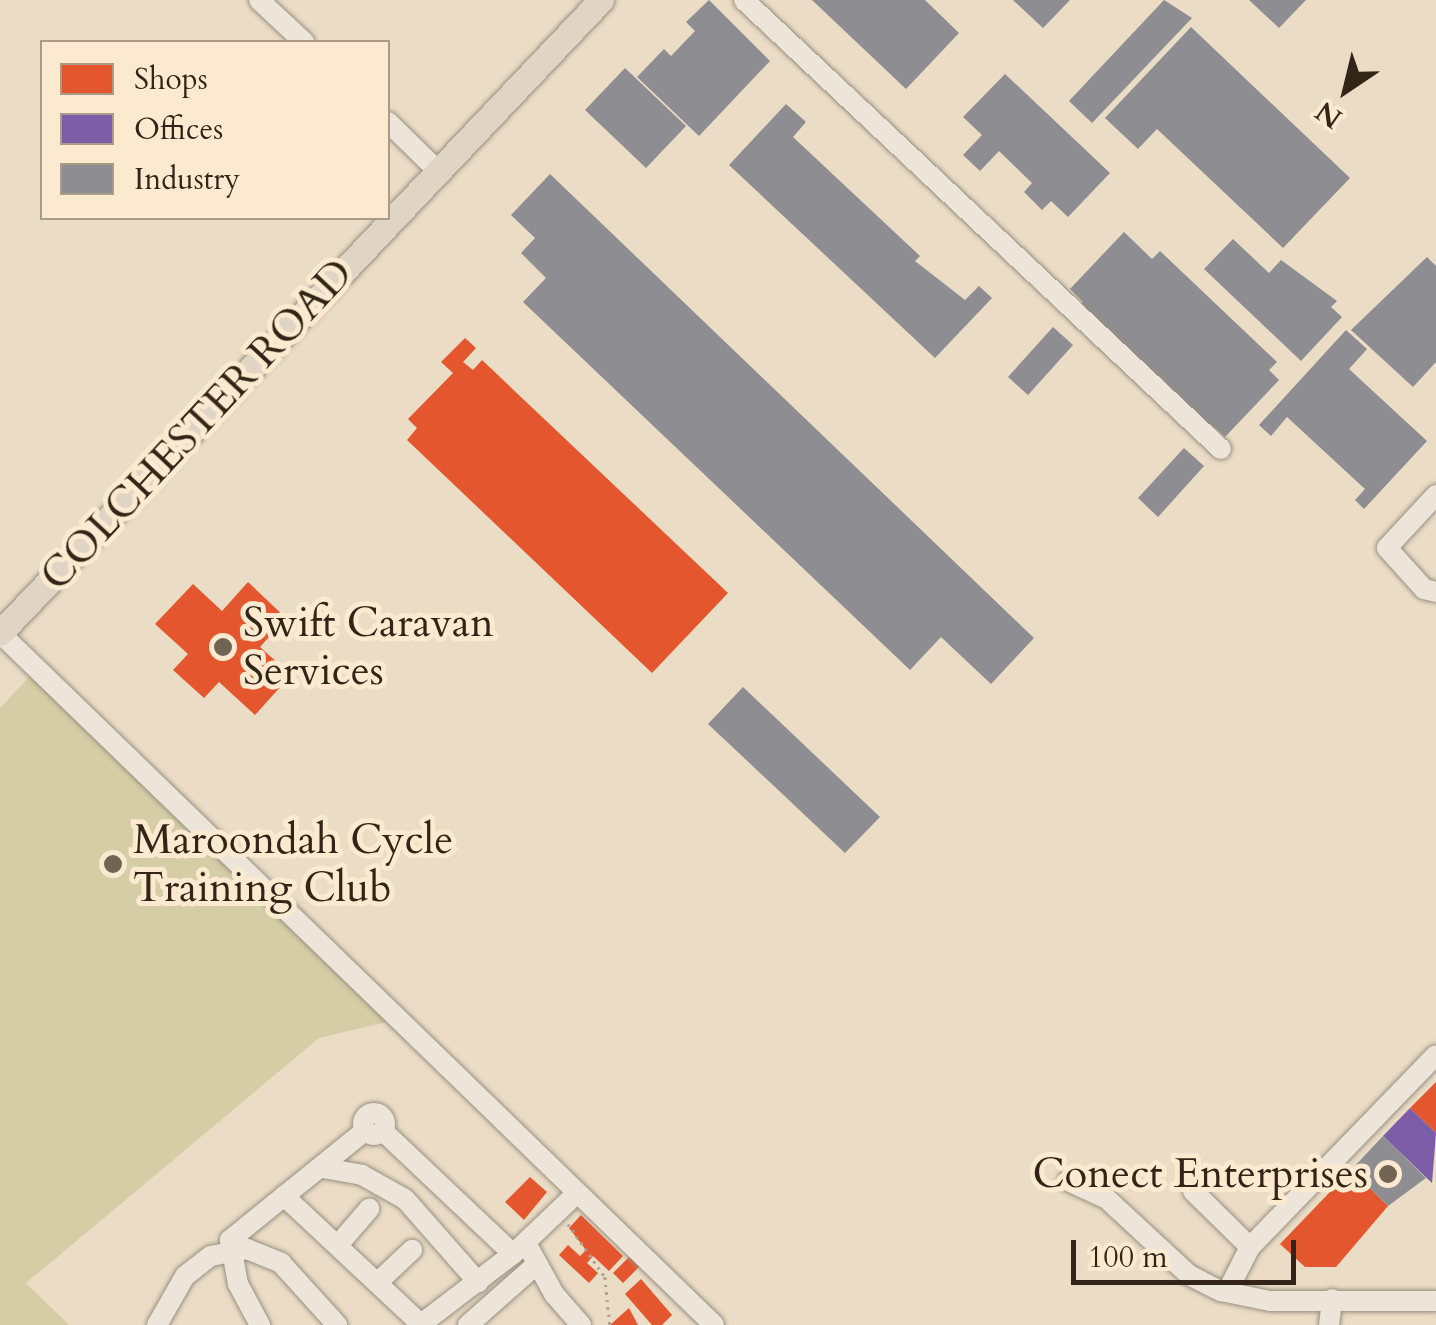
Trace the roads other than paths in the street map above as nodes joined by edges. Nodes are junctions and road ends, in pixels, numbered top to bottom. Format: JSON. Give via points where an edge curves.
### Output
{"nodes":[{"id":1,"x":259,"y":0,"type":"edge"},
{"id":2,"x":601,"y":0,"type":"edge"},
{"id":3,"x":744,"y":0,"type":"edge"},
{"id":4,"x":302,"y":40,"type":"edge"},
{"id":5,"x":390,"y":124,"type":"edge"},
{"id":6,"x":437,"y":170,"type":"junction"},
{"id":7,"x":390,"y":220,"type":"edge"},
{"id":8,"x":390,"y":220,"type":"edge"},
{"id":9,"x":1221,"y":449,"type":"dead end"},
{"id":10,"x":1436,"y":495,"type":"edge"},
{"id":11,"x":1436,"y":592,"type":"edge"},
{"id":12,"x":0,"y":633,"type":"edge"},
{"id":13,"x":1436,"y":1055,"type":"edge"},
{"id":14,"x":323,"y":1168,"type":"junction"},
{"id":15,"x":1068,"y":1180,"type":"dead end"},
{"id":16,"x":1192,"y":1191,"type":"dead end"},
{"id":17,"x":576,"y":1194,"type":"junction"},
{"id":18,"x":284,"y":1196,"type":"junction"},
{"id":19,"x":362,"y":1215,"type":"dead end"},
{"id":20,"x":338,"y":1245,"type":"junction"},
{"id":21,"x":1250,"y":1246,"type":"junction"},
{"id":22,"x":519,"y":1248,"type":"junction"},
{"id":23,"x":412,"y":1250,"type":"dead end"},
{"id":24,"x":230,"y":1252,"type":"junction"},
{"id":25,"x":537,"y":1264,"type":"junction"},
{"id":26,"x":378,"y":1282,"type":"junction"},
{"id":27,"x":478,"y":1282,"type":"junction"},
{"id":28,"x":1226,"y":1292,"type":"junction"},
{"id":29,"x":1332,"y":1299,"type":"junction"},
{"id":30,"x":1436,"y":1301,"type":"edge"},
{"id":31,"x":323,"y":1308,"type":"junction"},
{"id":32,"x":420,"y":1324,"type":"edge"},
{"id":33,"x":157,"y":1325,"type":"edge"},
{"id":34,"x":260,"y":1325,"type":"edge"},
{"id":35,"x":338,"y":1325,"type":"edge"},
{"id":36,"x":358,"y":1325,"type":"edge"},
{"id":37,"x":468,"y":1325,"type":"edge"},
{"id":38,"x":581,"y":1325,"type":"edge"},
{"id":39,"x":714,"y":1325,"type":"edge"},
{"id":40,"x":1329,"y":1325,"type":"edge"}],
"edges":[{"from":1,"to":4,"type":"street"},
{"from":2,"to":6,"type":"main road","name":"COLCHESTER ROAD"},
{"from":3,"to":9,"type":"street"},
{"from":5,"to":6,"type":"street"},
{"from":6,"to":7,"type":"main road","name":"COLCHESTER ROAD"},
{"from":8,"to":12,"type":"main road","name":"COLCHESTER ROAD"},
{"from":10,"to":11,"type":"street","via":[[1386,548],[1424,589]]},
{"from":12,"to":17,"type":"street","via":[[422,1051]]},
{"from":13,"to":21,"type":"street"},
{"from":14,"to":18,"type":"street"},
{"from":14,"to":22,"type":"street","via":[[374,1131]]},
{"from":14,"to":27,"type":"street","via":[[362,1175],[405,1199]]},
{"from":15,"to":28,"type":"street","via":[[1107,1199],[1188,1275]]},
{"from":16,"to":21,"type":"street"},
{"from":17,"to":22,"type":"street"},
{"from":17,"to":39,"type":"street"},
{"from":18,"to":20,"type":"street"},
{"from":18,"to":24,"type":"street","via":[[238,1230]]},
{"from":19,"to":20,"type":"street"},
{"from":20,"to":26,"type":"street"},
{"from":21,"to":28,"type":"street"},
{"from":22,"to":25,"type":"street"},
{"from":22,"to":27,"type":"street"},
{"from":23,"to":26,"type":"street"},
{"from":24,"to":31,"type":"street","via":[[247,1249],[282,1263]]},
{"from":24,"to":33,"type":"street","via":[[185,1276]]},
{"from":24,"to":34,"type":"street"},
{"from":25,"to":37,"type":"street"},
{"from":25,"to":38,"type":"street"},
{"from":26,"to":32,"type":"street"},
{"from":27,"to":32,"type":"street"},
{"from":28,"to":29,"type":"street","via":[[1270,1301]]},
{"from":29,"to":30,"type":"street"},
{"from":29,"to":40,"type":"street"},
{"from":31,"to":35,"type":"street"},
{"from":31,"to":36,"type":"street"}]}
